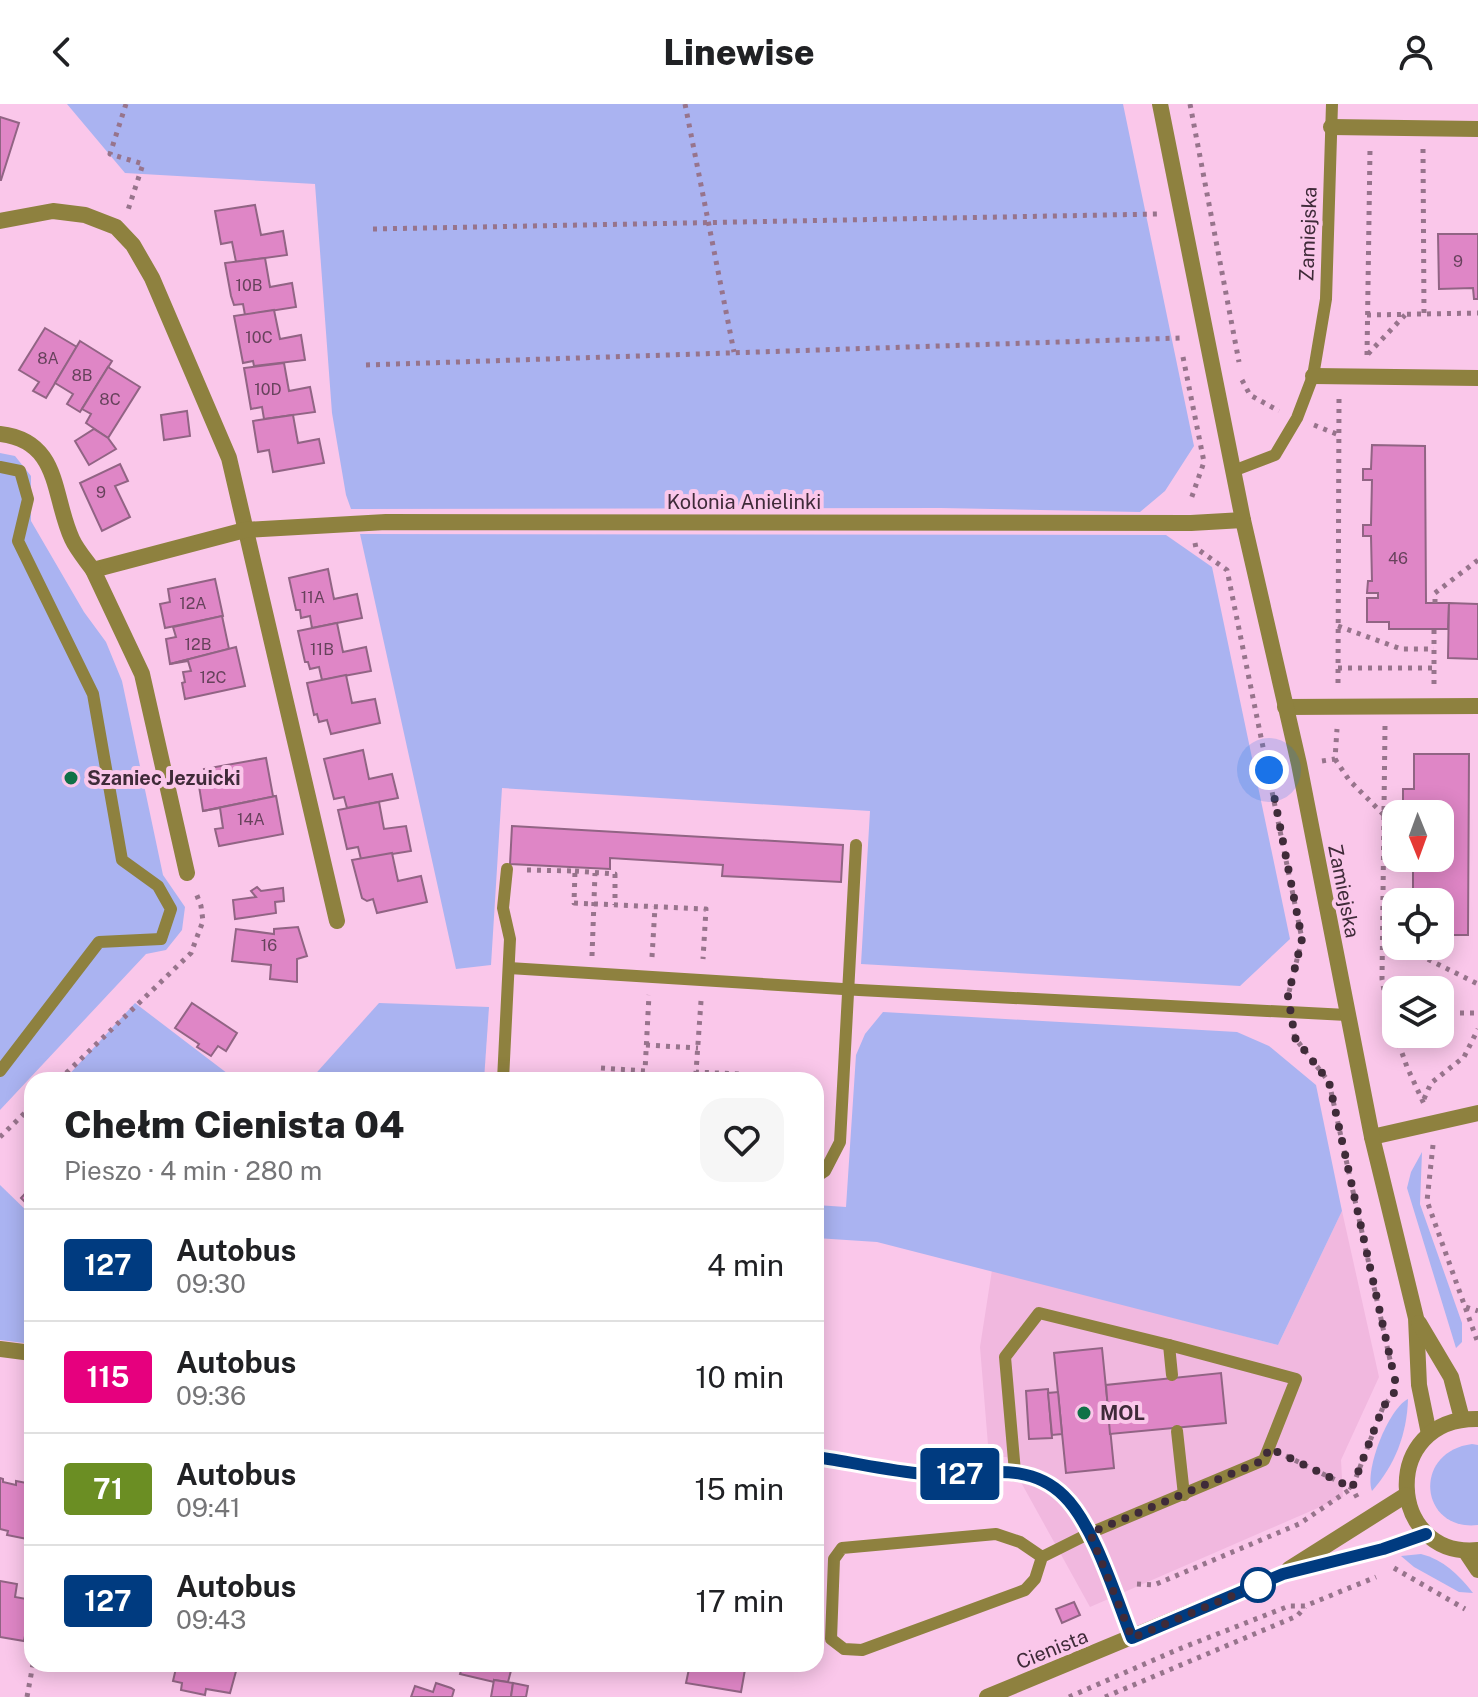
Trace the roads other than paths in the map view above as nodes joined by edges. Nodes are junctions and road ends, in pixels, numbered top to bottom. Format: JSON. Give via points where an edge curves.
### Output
{"nodes":[{"id":1,"x":1160,"y":104,"type":"edge"},
{"id":2,"x":1332,"y":104,"type":"edge"},
{"id":3,"x":1331,"y":127,"type":"junction"},
{"id":4,"x":1478,"y":129,"type":"edge"},
{"id":5,"x":0,"y":221,"type":"edge"},
{"id":6,"x":1313,"y":376,"type":"junction"},
{"id":7,"x":1478,"y":378,"type":"edge"},
{"id":8,"x":0,"y":434,"type":"edge"},
{"id":9,"x":0,"y":467,"type":"edge"},
{"id":10,"x":1233,"y":471,"type":"junction"},
{"id":11,"x":1243,"y":520,"type":"junction"},
{"id":12,"x":245,"y":530,"type":"junction"},
{"id":13,"x":93,"y":570,"type":"junction"},
{"id":14,"x":1478,"y":706,"type":"edge"},
{"id":15,"x":1285,"y":707,"type":"junction"},
{"id":16,"x":856,"y":845,"type":"dead end"},
{"id":17,"x":507,"y":869,"type":"road end"},
{"id":18,"x":187,"y":873,"type":"road end"},
{"id":19,"x":337,"y":921,"type":"dead end"},
{"id":20,"x":509,"y":968,"type":"junction"},
{"id":21,"x":850,"y":989,"type":"junction"},
{"id":22,"x":1347,"y":1015,"type":"junction"},
{"id":23,"x":0,"y":1071,"type":"edge"},
{"id":24,"x":503,"y":1072,"type":"edge"},
{"id":25,"x":1478,"y":1113,"type":"edge"},
{"id":26,"x":1372,"y":1137,"type":"junction"},
{"id":27,"x":824,"y":1172,"type":"edge"},
{"id":28,"x":1416,"y":1318,"type":"junction"},
{"id":29,"x":1169,"y":1345,"type":"junction"},
{"id":30,"x":0,"y":1349,"type":"edge"},
{"id":31,"x":24,"y":1352,"type":"edge"},
{"id":32,"x":1172,"y":1375,"type":"dead end"},
{"id":33,"x":1470,"y":1419,"type":"edge"},
{"id":34,"x":1177,"y":1431,"type":"dead end"},
{"id":35,"x":1429,"y":1434,"type":"junction"},
{"id":36,"x":824,"y":1458,"type":"edge"},
{"id":37,"x":1015,"y":1472,"type":"junction"},
{"id":38,"x":1184,"y":1495,"type":"junction"},
{"id":39,"x":1406,"y":1495,"type":"junction"},
{"id":40,"x":1090,"y":1533,"type":"junction"},
{"id":41,"x":1426,"y":1534,"type":"junction"},
{"id":42,"x":1472,"y":1551,"type":"edge"},
{"id":43,"x":1042,"y":1557,"type":"junction"},
{"id":44,"x":1478,"y":1570,"type":"edge"},
{"id":45,"x":1283,"y":1574,"type":"junction"},
{"id":46,"x":1132,"y":1638,"type":"junction"},
{"id":47,"x":987,"y":1697,"type":"edge"}],
"edges":[{"from":1,"to":10,"type":"street","name":"Zamiejska"},
{"from":2,"to":3,"type":"lane","name":"Zamiejska"},
{"from":3,"to":4,"type":"street"},
{"from":3,"to":6,"type":"lane","name":"Zamiejska","via":[[1326,299]]},
{"from":5,"to":12,"type":"street","via":[[53,211],[85,215],[116,227],[133,245],[229,458]]},
{"from":6,"to":7,"type":"street"},
{"from":6,"to":10,"type":"lane","name":"Zamiejska","via":[[1275,455]]},
{"from":8,"to":13,"type":"street","via":[[34,446],[51,469],[72,539]]},
{"from":9,"to":23,"type":"lane","via":[[20,471],[28,499],[18,541],[93,694],[122,860],[158,886],[171,909],[161,939],[99,942]]},
{"from":10,"to":11,"type":"street","name":"Zamiejska"},
{"from":11,"to":12,"type":"street","name":"Kolonia Anielinki","via":[[386,522]]},
{"from":11,"to":15,"type":"street","name":"Zamiejska"},
{"from":12,"to":13,"type":"street","name":"Kolonia Anielinki"},
{"from":12,"to":19,"type":"street"},
{"from":13,"to":18,"type":"street","via":[[142,674]]},
{"from":14,"to":15,"type":"street"},
{"from":15,"to":22,"type":"street","name":"Zamiejska"},
{"from":16,"to":21,"type":"lane"},
{"from":17,"to":20,"type":"lane","via":[[503,908]]},
{"from":20,"to":21,"type":"lane"},
{"from":20,"to":24,"type":"lane"},
{"from":21,"to":22,"type":"lane"},
{"from":21,"to":27,"type":"lane","via":[[840,1142]]},
{"from":22,"to":26,"type":"street","name":"Zamiejska"},
{"from":25,"to":26,"type":"street"},
{"from":26,"to":28,"type":"street","name":"Zamiejska"},
{"from":28,"to":33,"type":"street","name":"Zamiejska"},
{"from":28,"to":35,"type":"street","name":"Zamiejska","via":[[1419,1385]]},
{"from":29,"to":32,"type":"lane"},
{"from":29,"to":37,"type":"lane","via":[[1039,1313],[1005,1357]]},
{"from":29,"to":38,"type":"lane","via":[[1296,1379],[1264,1460]]},
{"from":30,"to":31,"type":"street"},
{"from":33,"to":35,"type":"street","via":[[1444,1424]]},
{"from":34,"to":38,"type":"lane"},
{"from":35,"to":39,"type":"street","via":[[1414,1451]]},
{"from":36,"to":37,"type":"street","via":[[926,1474]]},
{"from":37,"to":40,"type":"street","via":[[1040,1477],[1066,1497]]},
{"from":38,"to":40,"type":"lane"},
{"from":39,"to":41,"type":"street"},
{"from":39,"to":45,"type":"street","name":"Cienista"},
{"from":40,"to":43,"type":"lane"},
{"from":40,"to":46,"type":"street"},
{"from":41,"to":42,"type":"street","via":[[1445,1546]]},
{"from":41,"to":45,"type":"street","name":"Cienista"},
{"from":42,"to":44,"type":"street"},
{"from":43,"to":43,"type":"lane","via":[[1025,1590],[862,1650],[844,1649],[831,1639],[834,1559],[842,1548],[996,1534]]},
{"from":45,"to":46,"type":"street","name":"Cienista"},
{"from":46,"to":47,"type":"street","name":"Cienista"}]}
